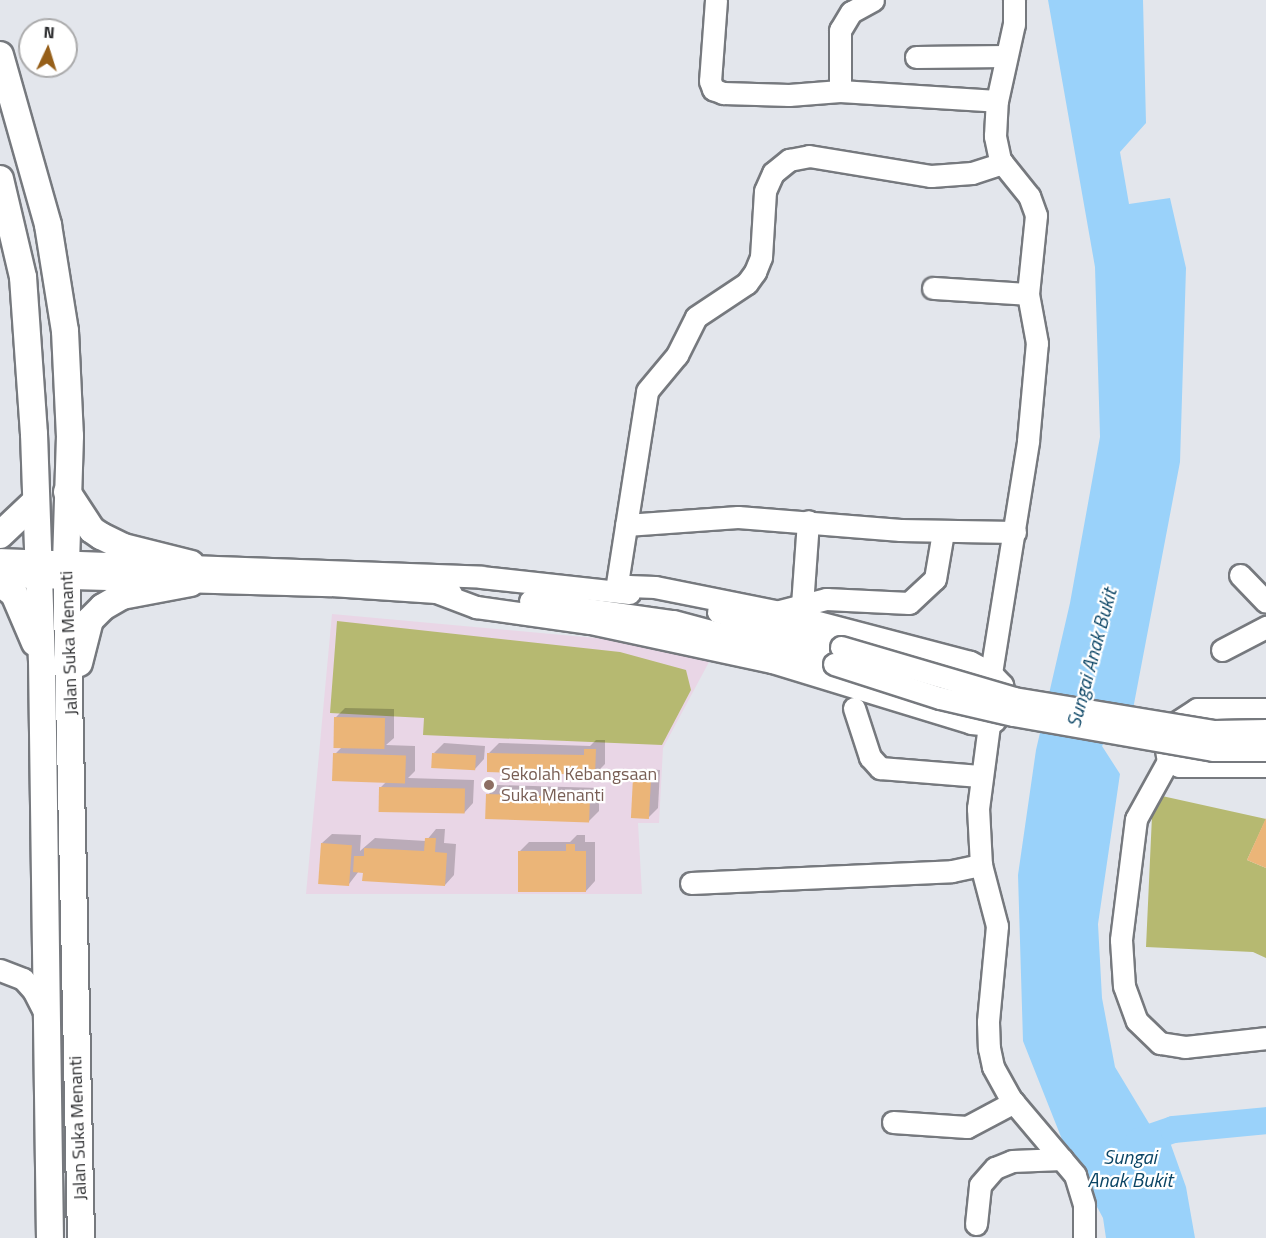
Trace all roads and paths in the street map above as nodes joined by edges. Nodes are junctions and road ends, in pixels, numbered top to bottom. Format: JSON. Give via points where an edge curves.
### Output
{"nodes":[{"id":1,"x":716,"y":0,"type":"edge"},
{"id":2,"x":873,"y":0,"type":"edge"},
{"id":3,"x":1014,"y":0,"type":"edge"},
{"id":4,"x":0,"y":55,"type":"edge"},
{"id":5,"x":1006,"y":56,"type":"junction"},
{"id":6,"x":916,"y":57,"type":"dead end"},
{"id":7,"x":840,"y":91,"type":"junction"},
{"id":8,"x":997,"y":101,"type":"junction"},
{"id":9,"x":1002,"y":163,"type":"junction"},
{"id":10,"x":0,"y":179,"type":"edge"},
{"id":11,"x":933,"y":288,"type":"dead end"},
{"id":12,"x":1028,"y":294,"type":"junction"},
{"id":13,"x":67,"y":492,"type":"junction"},
{"id":14,"x":35,"y":502,"type":"junction"},
{"id":15,"x":808,"y":521,"type":"junction"},
{"id":16,"x":626,"y":525,"type":"junction"},
{"id":17,"x":943,"y":532,"type":"junction"},
{"id":18,"x":1015,"y":532,"type":"junction"},
{"id":19,"x":0,"y":535,"type":"edge"},
{"id":20,"x":0,"y":559,"type":"edge"},
{"id":21,"x":38,"y":569,"type":"junction"},
{"id":22,"x":67,"y":570,"type":"junction"},
{"id":23,"x":191,"y":573,"type":"junction"},
{"id":24,"x":1240,"y":575,"type":"dead end"},
{"id":25,"x":0,"y":576,"type":"edge"},
{"id":26,"x":0,"y":583,"type":"edge"},
{"id":27,"x":616,"y":590,"type":"junction"},
{"id":28,"x":436,"y":592,"type":"junction"},
{"id":29,"x":1266,"y":602,"type":"edge"},
{"id":30,"x":802,"y":605,"type":"junction"},
{"id":31,"x":780,"y":612,"type":"junction"},
{"id":32,"x":1266,"y":627,"type":"edge"},
{"id":33,"x":1222,"y":650,"type":"dead end"},
{"id":34,"x":838,"y":655,"type":"junction"},
{"id":35,"x":42,"y":660,"type":"junction"},
{"id":36,"x":991,"y":673,"type":"junction"},
{"id":37,"x":854,"y":708,"type":"dead end"},
{"id":38,"x":1266,"y":709,"type":"edge"},
{"id":39,"x":72,"y":712,"type":"junction"},
{"id":40,"x":989,"y":725,"type":"junction"},
{"id":41,"x":1266,"y":730,"type":"edge"},
{"id":42,"x":1266,"y":750,"type":"edge"},
{"id":43,"x":1168,"y":761,"type":"junction"},
{"id":44,"x":1266,"y":766,"type":"edge"},
{"id":45,"x":980,"y":776,"type":"junction"},
{"id":46,"x":981,"y":865,"type":"junction"},
{"id":47,"x":691,"y":883,"type":"dead end"},
{"id":48,"x":0,"y":970,"type":"edge"},
{"id":49,"x":46,"y":1017,"type":"junction"},
{"id":50,"x":1266,"y":1038,"type":"edge"},
{"id":51,"x":1014,"y":1102,"type":"junction"},
{"id":52,"x":893,"y":1122,"type":"dead end"},
{"id":53,"x":1062,"y":1159,"type":"junction"},
{"id":54,"x":976,"y":1224,"type":"dead end"},
{"id":55,"x":50,"y":1238,"type":"edge"},
{"id":56,"x":81,"y":1238,"type":"edge"},
{"id":57,"x":1084,"y":1238,"type":"edge"}],
"edges":[{"from":1,"to":7,"type":"street","via":[[710,81],[713,89],[723,93],[789,95]]},
{"from":2,"to":7,"type":"street","via":[[851,12],[840,30]]},
{"from":3,"to":5,"type":"street"},
{"from":4,"to":13,"type":"main road","name":"Jalan Suka Menanti","via":[[48,225],[58,280],[68,380]]},
{"from":5,"to":6,"type":"street"},
{"from":5,"to":8,"type":"street"},
{"from":7,"to":8,"type":"street"},
{"from":8,"to":9,"type":"street","via":[[994,136]]},
{"from":9,"to":12,"type":"street","via":[[1029,196],[1036,215]]},
{"from":9,"to":16,"type":"street","via":[[972,172],[931,176],[809,156],[789,160],[773,173],[765,191],[761,257],[755,272],[747,283],[696,317],[677,355],[647,392]]},
{"from":10,"to":14,"type":"main road","name":"Jalan Suka Menanti","via":[[23,277]]},
{"from":11,"to":12,"type":"street"},
{"from":12,"to":18,"type":"street","via":[[1037,343]]},
{"from":13,"to":22,"type":"main road","name":"Jalan Suka Menanti"},
{"from":13,"to":23,"type":"main road","via":[[92,530],[101,536]]},
{"from":14,"to":19,"type":"main road"},
{"from":14,"to":21,"type":"main road","name":"Jalan Suka Menanti"},
{"from":15,"to":16,"type":"street","via":[[718,517]]},
{"from":15,"to":17,"type":"street"},
{"from":15,"to":30,"type":"street"},
{"from":16,"to":27,"type":"street"},
{"from":17,"to":18,"type":"street"},
{"from":17,"to":30,"type":"street","via":[[934,579],[909,603],[826,599]]},
{"from":18,"to":36,"type":"street"},
{"from":20,"to":21,"type":"street"},
{"from":21,"to":22,"type":"street"},
{"from":21,"to":25,"type":"street"},
{"from":21,"to":35,"type":"main road","name":"Jalan Suka Menanti"},
{"from":22,"to":23,"type":"street"},
{"from":22,"to":39,"type":"main road","name":"Jalan Suka Menanti"},
{"from":23,"to":27,"type":"street","via":[[481,577]]},
{"from":23,"to":28,"type":"street"},
{"from":23,"to":39,"type":"main road","via":[[122,596],[90,620]]},
{"from":24,"to":29,"type":"street"},
{"from":26,"to":35,"type":"main road","via":[[14,594]]},
{"from":27,"to":31,"type":"street","via":[[628,586],[655,587]]},
{"from":27,"to":34,"type":"street","via":[[708,609]]},
{"from":28,"to":34,"type":"street","via":[[633,613]]},
{"from":28,"to":40,"type":"street","via":[[476,607],[590,623],[772,662],[971,723]]},
{"from":30,"to":31,"type":"street"},
{"from":31,"to":36,"type":"street","via":[[970,662]]},
{"from":32,"to":33,"type":"street"},
{"from":34,"to":41,"type":"street","bridge":true,"via":[[1014,698],[1214,731]]},
{"from":34,"to":42,"type":"street","bridge":true,"via":[[940,698],[1013,715],[1213,750]]},
{"from":35,"to":49,"type":"main road","name":"Jalan Suka Menanti"},
{"from":36,"to":40,"type":"street","via":[[1002,685],[1006,700],[1001,715]]},
{"from":37,"to":45,"type":"street","via":[[870,757],[880,768]]},
{"from":38,"to":43,"type":"street","via":[[1197,709],[1185,714],[1168,734]]},
{"from":39,"to":56,"type":"main road","name":"Jalan Suka Menanti"},
{"from":40,"to":45,"type":"street"},
{"from":43,"to":44,"type":"street","via":[[1190,767]]},
{"from":43,"to":50,"type":"street","via":[[1136,819],[1121,940],[1124,986],[1137,1021],[1160,1043],[1185,1047]]},
{"from":45,"to":46,"type":"street"},
{"from":46,"to":47,"type":"street","via":[[951,871]]},
{"from":46,"to":51,"type":"street","via":[[997,926],[989,1048],[993,1067]]},
{"from":48,"to":49,"type":"street","via":[[23,979]]},
{"from":49,"to":55,"type":"main road","name":"Jalan Suka Menanti"},
{"from":51,"to":52,"type":"street","via":[[967,1127]]},
{"from":51,"to":53,"type":"street"},
{"from":53,"to":54,"type":"street","via":[[1012,1161],[995,1168],[980,1185]]},
{"from":53,"to":57,"type":"street","via":[[1082,1191]]}]}
